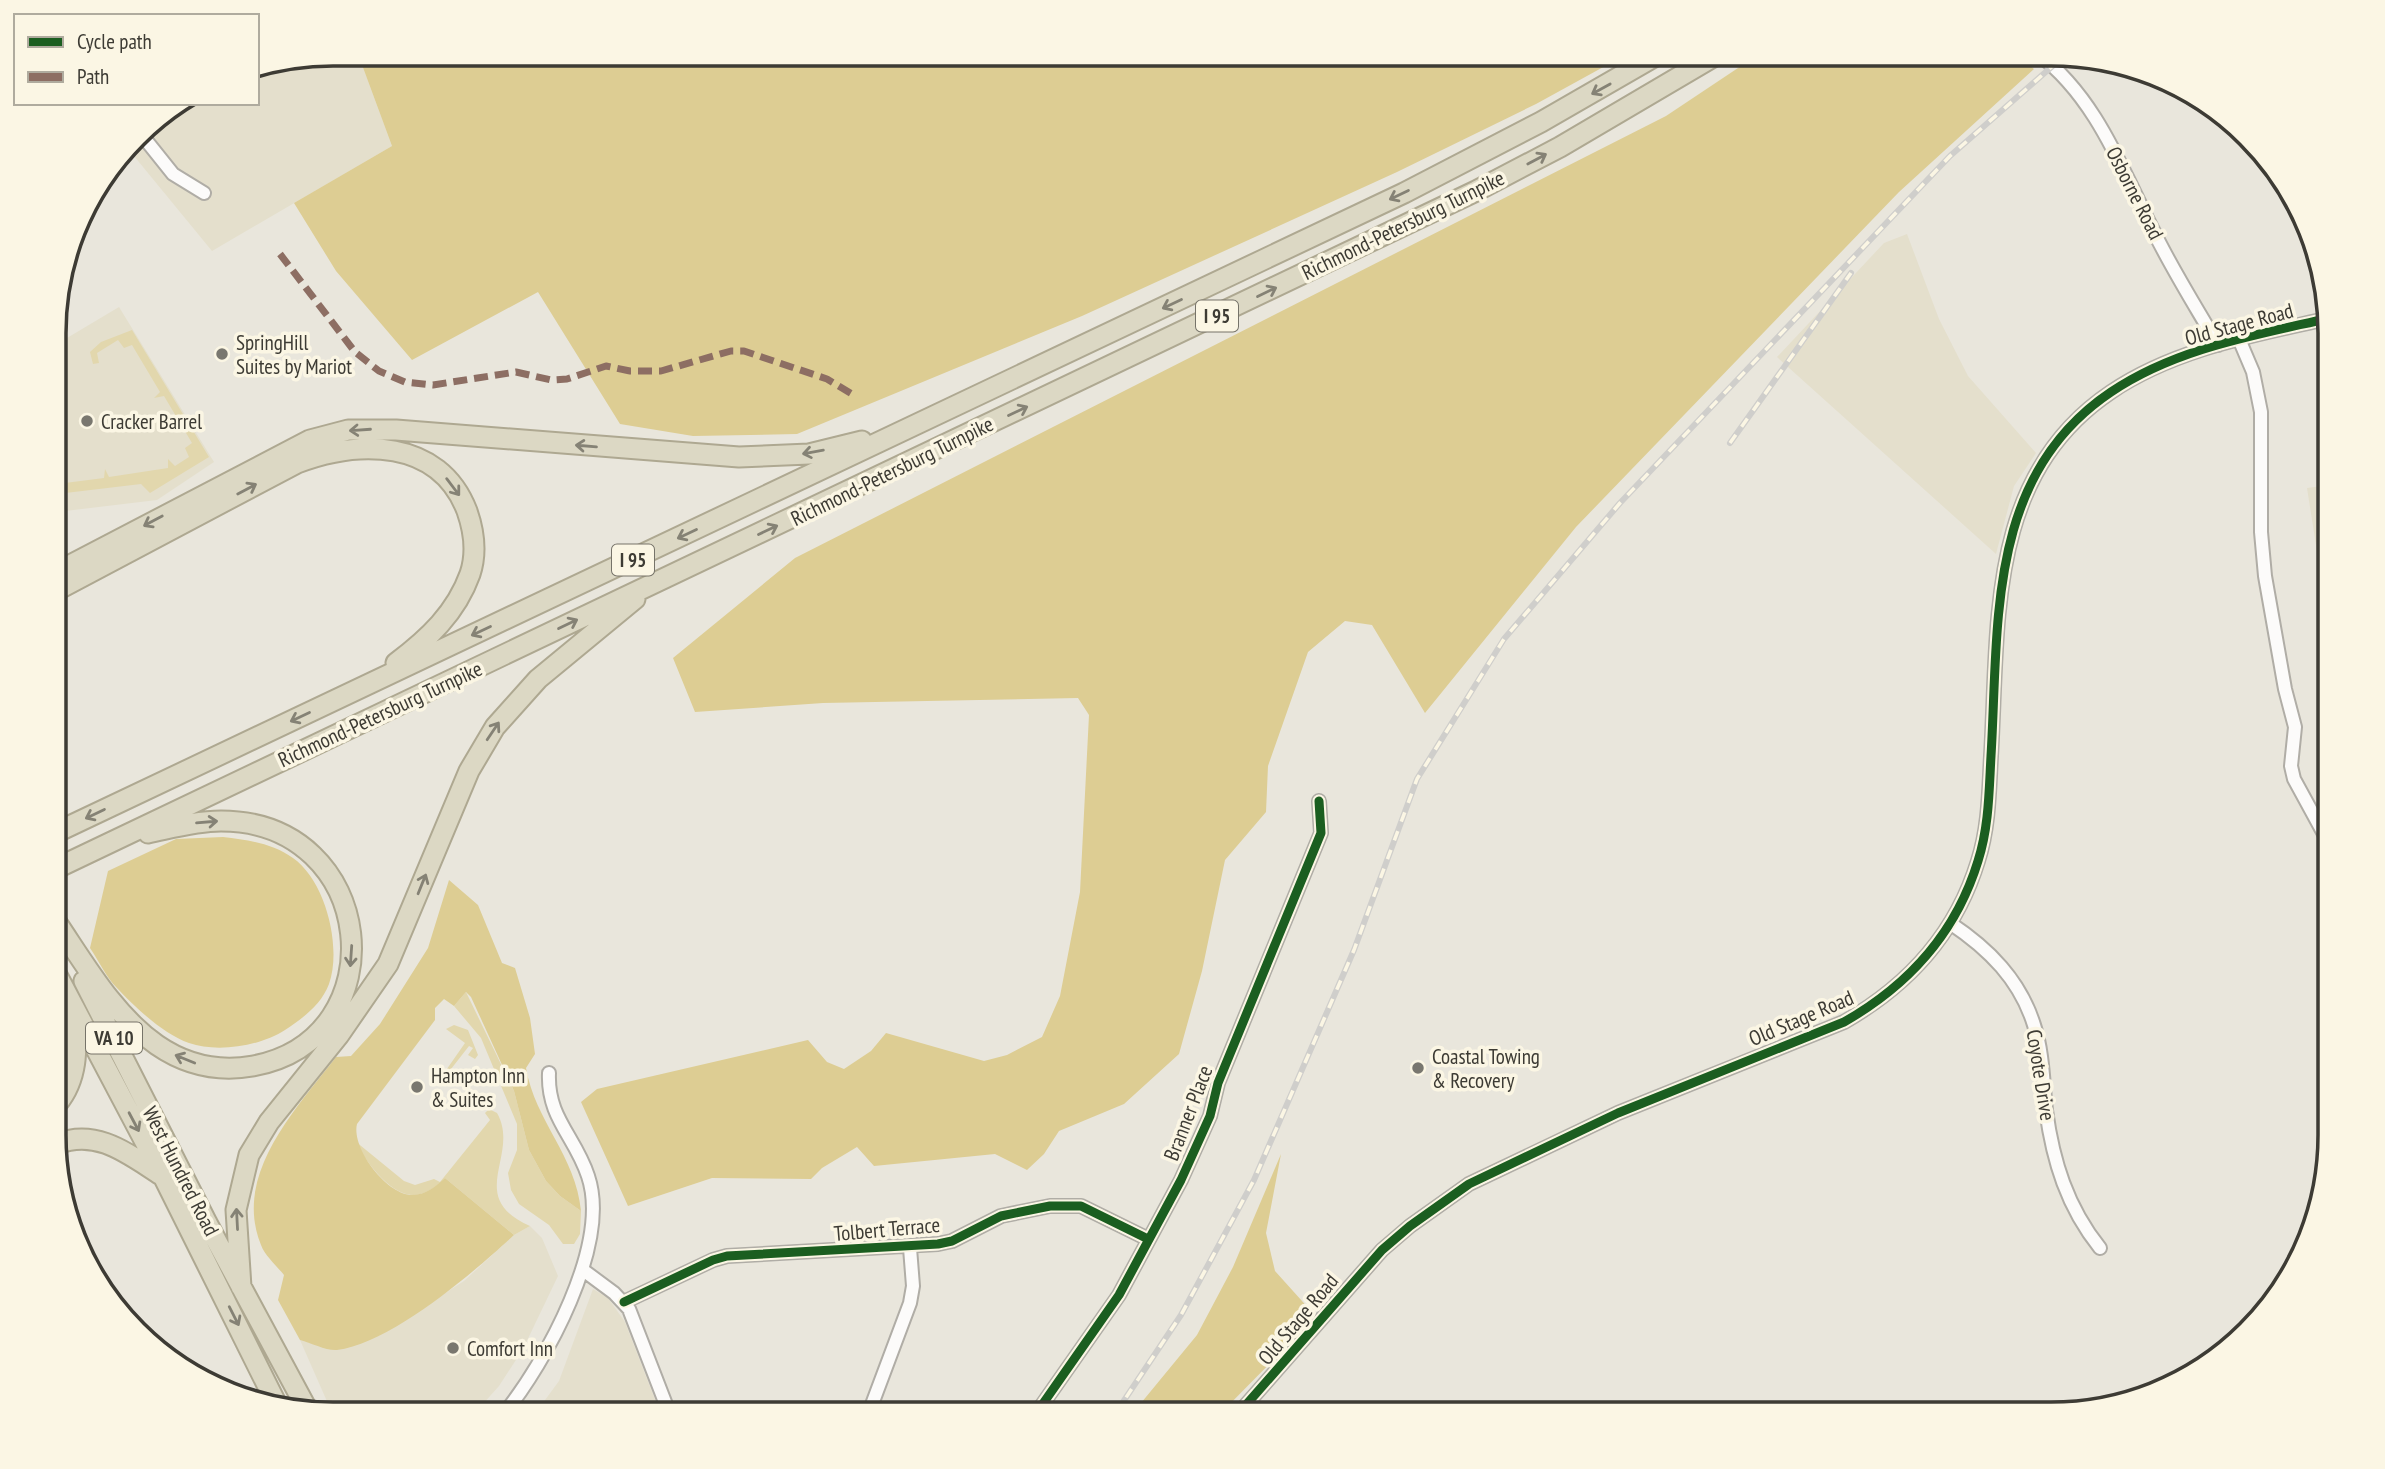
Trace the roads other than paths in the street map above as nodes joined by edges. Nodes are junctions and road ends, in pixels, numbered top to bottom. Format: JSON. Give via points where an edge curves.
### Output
{"nodes":[{"id":1,"x":1638,"y":66,"type":"edge"},
{"id":2,"x":1698,"y":66,"type":"edge"},
{"id":3,"x":2054,"y":66,"type":"edge"},
{"id":4,"x":148,"y":142,"type":"edge"},
{"id":5,"x":204,"y":193,"type":"dead end"},
{"id":6,"x":2318,"y":321,"type":"edge"},
{"id":7,"x":2239,"y":339,"type":"junction"},
{"id":8,"x":2218,"y":345,"type":"junction"},
{"id":9,"x":903,"y":431,"type":"junction"},
{"id":10,"x":66,"y":567,"type":"edge"},
{"id":11,"x":66,"y":585,"type":"edge"},
{"id":12,"x":646,"y":587,"type":"junction"},
{"id":13,"x":362,"y":688,"type":"junction"},
{"id":14,"x":1319,"y":801,"type":"dead end"},
{"id":15,"x":2318,"y":823,"type":"edge"},
{"id":16,"x":66,"y":828,"type":"edge"},
{"id":17,"x":116,"y":840,"type":"junction"},
{"id":18,"x":66,"y":864,"type":"edge"},
{"id":19,"x":1950,"y":923,"type":"junction"},
{"id":20,"x":66,"y":935,"type":"edge"},
{"id":21,"x":66,"y":947,"type":"edge"},
{"id":22,"x":66,"y":992,"type":"edge"},
{"id":23,"x":75,"y":1009,"type":"junction"},
{"id":24,"x":550,"y":1073,"type":"dead end"},
{"id":25,"x":66,"y":1090,"type":"edge"},
{"id":26,"x":66,"y":1142,"type":"edge"},
{"id":27,"x":163,"y":1176,"type":"junction"},
{"id":28,"x":1148,"y":1239,"type":"junction"},
{"id":29,"x":909,"y":1248,"type":"junction"},
{"id":30,"x":2100,"y":1248,"type":"dead end"},
{"id":31,"x":583,"y":1270,"type":"junction"},
{"id":32,"x":241,"y":1287,"type":"junction"},
{"id":33,"x":624,"y":1302,"type":"junction"},
{"id":34,"x":271,"y":1394,"type":"edge"},
{"id":35,"x":302,"y":1400,"type":"edge"},
{"id":36,"x":512,"y":1402,"type":"edge"},
{"id":37,"x":665,"y":1402,"type":"edge"},
{"id":38,"x":872,"y":1402,"type":"edge"},
{"id":39,"x":1044,"y":1402,"type":"edge"},
{"id":40,"x":1249,"y":1402,"type":"edge"}],
"edges":[{"from":1,"to":9,"type":"highway","name":"Richmond-Petersburg Turnpike","number":"I 95","one_way":true,"via":[[1471,160]]},
{"from":12,"to":2,"type":"highway","name":"Richmond-Petersburg Turnpike","number":"I 95","one_way":true,"via":[[1476,191]]},
{"from":3,"to":8,"type":"street","name":"Osborne Road","via":[[2112,146]]},
{"from":4,"to":5,"type":"street","via":[[173,174]]},
{"from":6,"to":7,"type":"street","name":"Old Stage Road"},
{"from":7,"to":8,"type":"street","name":"Old Stage Road"},
{"from":7,"to":15,"type":"street","via":[[2253,372],[2261,412],[2263,554],[2271,619],[2295,727],[2291,766]]},
{"from":8,"to":19,"type":"street","name":"Old Stage Road","via":[[2139,376],[2091,407],[2051,450],[2022,500],[2002,580],[1985,834],[1971,882]]},
{"from":9,"to":10,"type":"highway","one_way":true,"via":[[808,454],[761,457],[348,430],[289,449]]},
{"from":9,"to":13,"type":"highway","name":"Richmond-Petersburg Turnpike","number":"I 95","one_way":true},
{"from":11,"to":13,"type":"highway","one_way":true,"via":[[297,463],[339,450],[399,450],[430,464],[452,485],[472,529],[473,560],[463,590],[442,623]]},
{"from":17,"to":12,"type":"highway","name":"Richmond-Petersburg Turnpike","number":"I 95","one_way":true},
{"from":32,"to":12,"type":"highway","one_way":true,"via":[[236,1210],[249,1155],[388,964],[479,753],[508,711],[538,679],[623,612]]},
{"from":13,"to":16,"type":"highway","name":"Richmond-Petersburg Turnpike","number":"I 95","one_way":true},
{"from":14,"to":28,"type":"street","name":"Branner Place","via":[[1321,833],[1218,1083],[1201,1137]]},
{"from":17,"to":18,"type":"highway","name":"Richmond-Petersburg Turnpike","number":"I 95"},
{"from":17,"to":20,"type":"highway","one_way":true,"via":[[219,821],[263,826],[292,838],[337,886],[349,919],[352,940],[345,988],[328,1019],[291,1051],[260,1064],[222,1068],[194,1063],[159,1046],[127,1018]]},
{"from":19,"to":30,"type":"street","name":"Coyote Drive","via":[[1996,960],[2029,1011],[2041,1051],[2046,1110],[2062,1181],[2076,1214]]},
{"from":19,"to":40,"type":"street","name":"Old Stage Road","via":[[1904,981],[1844,1022],[1563,1138],[1500,1167],[1439,1204],[1351,1283]]},
{"from":21,"to":32,"type":"highway","name":"West Hundred Road","number":"VA 10"},
{"from":22,"to":23,"type":"highway","name":"West Hundred Road","number":"VA 10"},
{"from":23,"to":25,"type":"highway","via":[[75,1063]]},
{"from":23,"to":27,"type":"highway","name":"West Hundred Road","number":"VA 10","one_way":true},
{"from":24,"to":31,"type":"street","via":[[552,1109],[581,1158],[593,1198],[591,1241]]},
{"from":26,"to":27,"type":"highway","via":[[102,1141]]},
{"from":27,"to":34,"type":"highway","name":"West Hundred Road","number":"VA 10","one_way":true},
{"from":28,"to":29,"type":"street","name":"Tolbert Terrace","via":[[1081,1206],[1050,1206],[1001,1216],[952,1241]]},
{"from":28,"to":39,"type":"street","name":"Branner Place","via":[[1119,1295]]},
{"from":29,"to":33,"type":"street","name":"Tolbert Terrace","via":[[727,1256]]},
{"from":29,"to":38,"type":"street","via":[[910,1303]]},
{"from":31,"to":33,"type":"street"},
{"from":31,"to":36,"type":"street","via":[[540,1362]]},
{"from":32,"to":35,"type":"highway","name":"West Hundred Road","number":"VA 10"},
{"from":33,"to":37,"type":"street"}]}
